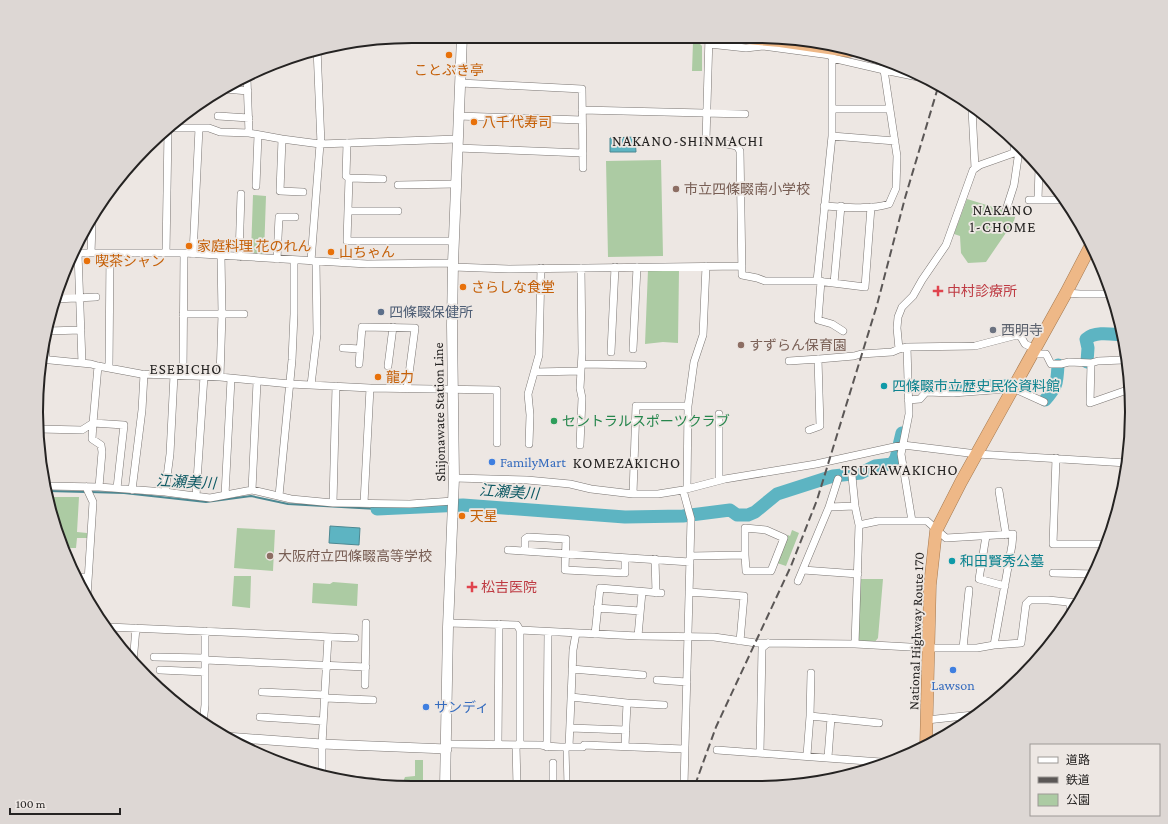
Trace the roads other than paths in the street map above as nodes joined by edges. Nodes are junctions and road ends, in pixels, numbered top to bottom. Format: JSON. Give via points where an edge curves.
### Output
{"nodes":[{"id":1,"x":462,"y":43,"type":"edge"},
{"id":2,"x":709,"y":44,"type":"joint"},
{"id":3,"x":831,"y":55,"type":"junction"},
{"id":4,"x":317,"y":56,"type":"edge"},
{"id":5,"x":884,"y":70,"type":"junction"},
{"id":6,"x":904,"y":74,"type":"edge"},
{"id":7,"x":247,"y":82,"type":"edge"},
{"id":8,"x":460,"y":83,"type":"junction"},
{"id":9,"x":232,"y":90,"type":"edge"},
{"id":10,"x":248,"y":91,"type":"junction"},
{"id":11,"x":832,"y":109,"type":"junction"},
{"id":12,"x":890,"y":109,"type":"junction"},
{"id":13,"x":582,"y":110,"type":"junction"},
{"id":14,"x":707,"y":113,"type":"junction"},
{"id":15,"x":972,"y":113,"type":"edge"},
{"id":16,"x":745,"y":114,"type":"dead end"},
{"id":17,"x":218,"y":116,"type":"dead end"},
{"id":18,"x":458,"y":116,"type":"junction"},
{"id":19,"x":249,"y":118,"type":"junction"},
{"id":20,"x":582,"y":120,"type":"junction"},
{"id":21,"x":177,"y":128,"type":"edge"},
{"id":22,"x":199,"y":128,"type":"junction"},
{"id":23,"x":249,"y":133,"type":"junction"},
{"id":24,"x":258,"y":135,"type":"junction"},
{"id":25,"x":168,"y":136,"type":"edge"},
{"id":26,"x":832,"y":136,"type":"junction"},
{"id":27,"x":282,"y":139,"type":"junction"},
{"id":28,"x":895,"y":141,"type":"junction"},
{"id":29,"x":347,"y":143,"type":"junction"},
{"id":30,"x":321,"y":144,"type":"junction"},
{"id":31,"x":457,"y":144,"type":"junction"},
{"id":32,"x":1018,"y":151,"type":"edge"},
{"id":33,"x":1018,"y":152,"type":"edge"},
{"id":34,"x":583,"y":153,"type":"junction"},
{"id":35,"x":583,"y":168,"type":"dead end"},
{"id":36,"x":975,"y":168,"type":"junction"},
{"id":37,"x":1039,"y":175,"type":"edge"},
{"id":38,"x":349,"y":178,"type":"junction"},
{"id":39,"x":384,"y":179,"type":"dead end"},
{"id":40,"x":456,"y":184,"type":"junction"},
{"id":41,"x":398,"y":185,"type":"dead end"},
{"id":42,"x":256,"y":186,"type":"dead end"},
{"id":43,"x":303,"y":192,"type":"dead end"},
{"id":44,"x":241,"y":194,"type":"dead end"},
{"id":45,"x":1029,"y":200,"type":"dead end"},
{"id":46,"x":1038,"y":200,"type":"junction"},
{"id":47,"x":1058,"y":200,"type":"edge"},
{"id":48,"x":824,"y":206,"type":"junction"},
{"id":49,"x":841,"y":206,"type":"junction"},
{"id":50,"x":871,"y":207,"type":"junction"},
{"id":51,"x":1006,"y":210,"type":"dead end"},
{"id":52,"x":348,"y":211,"type":"junction"},
{"id":53,"x":398,"y":212,"type":"dead end"},
{"id":54,"x":295,"y":217,"type":"dead end"},
{"id":55,"x":92,"y":227,"type":"edge"},
{"id":56,"x":454,"y":241,"type":"junction"},
{"id":57,"x":1088,"y":251,"type":"edge"},
{"id":58,"x":79,"y":253,"type":"edge"},
{"id":59,"x":91,"y":253,"type":"junction"},
{"id":60,"x":110,"y":253,"type":"junction"},
{"id":61,"x":166,"y":253,"type":"junction"},
{"id":62,"x":184,"y":253,"type":"junction"},
{"id":63,"x":193,"y":254,"type":"junction"},
{"id":64,"x":221,"y":256,"type":"junction"},
{"id":65,"x":239,"y":257,"type":"junction"},
{"id":66,"x":77,"y":259,"type":"edge"},
{"id":67,"x":277,"y":259,"type":"junction"},
{"id":68,"x":294,"y":260,"type":"junction"},
{"id":69,"x":313,"y":261,"type":"junction"},
{"id":70,"x":453,"y":265,"type":"junction"},
{"id":71,"x":706,"y":266,"type":"junction"},
{"id":72,"x":742,"y":266,"type":"junction"},
{"id":73,"x":615,"y":267,"type":"junction"},
{"id":74,"x":637,"y":267,"type":"junction"},
{"id":75,"x":541,"y":268,"type":"junction"},
{"id":76,"x":581,"y":268,"type":"junction"},
{"id":77,"x":819,"y":281,"type":"junction"},
{"id":78,"x":834,"y":283,"type":"junction"},
{"id":79,"x":1066,"y":293,"type":"junction"},
{"id":80,"x":1105,"y":294,"type":"edge"},
{"id":81,"x":96,"y":297,"type":"dead end"},
{"id":82,"x":80,"y":298,"type":"junction"},
{"id":83,"x":61,"y":299,"type":"edge"},
{"id":84,"x":183,"y":314,"type":"junction"},
{"id":85,"x":222,"y":314,"type":"junction"},
{"id":86,"x":244,"y":314,"type":"dead end"},
{"id":87,"x":393,"y":327,"type":"junction"},
{"id":88,"x":81,"y":330,"type":"junction"},
{"id":89,"x":52,"y":331,"type":"edge"},
{"id":90,"x":843,"y":331,"type":"dead end"},
{"id":91,"x":343,"y":348,"type":"dead end"},
{"id":92,"x":903,"y":348,"type":"junction"},
{"id":93,"x":360,"y":349,"type":"junction"},
{"id":94,"x":633,"y":349,"type":"dead end"},
{"id":95,"x":1034,"y":351,"type":"junction"},
{"id":96,"x":611,"y":352,"type":"dead end"},
{"id":97,"x":47,"y":359,"type":"edge"},
{"id":98,"x":818,"y":360,"type":"junction"},
{"id":99,"x":1121,"y":360,"type":"edge"},
{"id":100,"x":790,"y":361,"type":"dead end"},
{"id":101,"x":82,"y":363,"type":"junction"},
{"id":102,"x":1091,"y":363,"type":"junction"},
{"id":103,"x":359,"y":364,"type":"dead end"},
{"id":104,"x":643,"y":365,"type":"dead end"},
{"id":105,"x":98,"y":366,"type":"junction"},
{"id":106,"x":388,"y":366,"type":"dead end"},
{"id":107,"x":109,"y":368,"type":"junction"},
{"id":108,"x":581,"y":368,"type":"junction"},
{"id":109,"x":535,"y":372,"type":"junction"},
{"id":110,"x":144,"y":374,"type":"junction"},
{"id":111,"x":174,"y":375,"type":"junction"},
{"id":112,"x":183,"y":375,"type":"junction"},
{"id":113,"x":204,"y":376,"type":"junction"},
{"id":114,"x":220,"y":377,"type":"junction"},
{"id":115,"x":231,"y":379,"type":"junction"},
{"id":116,"x":257,"y":382,"type":"junction"},
{"id":117,"x":290,"y":384,"type":"junction"},
{"id":118,"x":311,"y":385,"type":"junction"},
{"id":119,"x":336,"y":386,"type":"junction"},
{"id":120,"x":370,"y":388,"type":"junction"},
{"id":121,"x":407,"y":389,"type":"junction"},
{"id":122,"x":1013,"y":389,"type":"junction"},
{"id":123,"x":452,"y":390,"type":"junction"},
{"id":124,"x":1124,"y":391,"type":"edge"},
{"id":125,"x":908,"y":400,"type":"junction"},
{"id":126,"x":1044,"y":402,"type":"dead end"},
{"id":127,"x":688,"y":406,"type":"junction"},
{"id":128,"x":719,"y":414,"type":"dead end"},
{"id":129,"x":93,"y":423,"type":"junction"},
{"id":130,"x":44,"y":429,"type":"edge"},
{"id":131,"x":809,"y":430,"type":"dead end"},
{"id":132,"x":498,"y":443,"type":"dead end"},
{"id":133,"x":529,"y":444,"type":"dead end"},
{"id":134,"x":580,"y":445,"type":"dead end"},
{"id":135,"x":903,"y":445,"type":"junction"},
{"id":136,"x":977,"y":454,"type":"junction"},
{"id":137,"x":1056,"y":458,"type":"junction"},
{"id":138,"x":1122,"y":463,"type":"edge"},
{"id":139,"x":852,"y":476,"type":"dead end"},
{"id":140,"x":454,"y":478,"type":"junction"},
{"id":141,"x":838,"y":479,"type":"dead end"},
{"id":142,"x":719,"y":480,"type":"junction"},
{"id":143,"x":51,"y":486,"type":"edge"},
{"id":144,"x":86,"y":487,"type":"junction"},
{"id":145,"x":99,"y":487,"type":"junction"},
{"id":146,"x":117,"y":488,"type":"junction"},
{"id":147,"x":132,"y":490,"type":"junction"},
{"id":148,"x":252,"y":490,"type":"junction"},
{"id":149,"x":685,"y":490,"type":"junction"},
{"id":150,"x":999,"y":491,"type":"dead end"},
{"id":151,"x":165,"y":492,"type":"junction"},
{"id":152,"x":633,"y":494,"type":"junction"},
{"id":153,"x":224,"y":495,"type":"junction"},
{"id":154,"x":196,"y":496,"type":"junction"},
{"id":155,"x":279,"y":496,"type":"junction"},
{"id":156,"x":332,"y":503,"type":"junction"},
{"id":157,"x":364,"y":503,"type":"junction"},
{"id":158,"x":453,"y":504,"type":"junction"},
{"id":159,"x":855,"y":506,"type":"junction"},
{"id":160,"x":829,"y":507,"type":"junction"},
{"id":161,"x":912,"y":521,"type":"junction"},
{"id":162,"x":859,"y":525,"type":"junction"},
{"id":163,"x":936,"y":531,"type":"junction"},
{"id":164,"x":1006,"y":535,"type":"junction"},
{"id":165,"x":986,"y":536,"type":"junction"},
{"id":166,"x":1100,"y":544,"type":"edge"},
{"id":167,"x":508,"y":550,"type":"dead end"},
{"id":168,"x":525,"y":552,"type":"junction"},
{"id":169,"x":566,"y":554,"type":"junction"},
{"id":170,"x":745,"y":555,"type":"junction"},
{"id":171,"x":625,"y":558,"type":"junction"},
{"id":172,"x":655,"y":559,"type":"junction"},
{"id":173,"x":690,"y":559,"type":"junction"},
{"id":174,"x":803,"y":570,"type":"junction"},
{"id":175,"x":858,"y":574,"type":"junction"},
{"id":176,"x":1053,"y":574,"type":"dead end"},
{"id":177,"x":1087,"y":574,"type":"edge"},
{"id":178,"x":82,"y":577,"type":"edge"},
{"id":179,"x":88,"y":577,"type":"junction"},
{"id":180,"x":798,"y":580,"type":"dead end"},
{"id":181,"x":1005,"y":586,"type":"junction"},
{"id":182,"x":87,"y":587,"type":"edge"},
{"id":183,"x":968,"y":590,"type":"dead end"},
{"id":184,"x":642,"y":592,"type":"junction"},
{"id":185,"x":689,"y":592,"type":"junction"},
{"id":186,"x":1072,"y":603,"type":"edge"},
{"id":187,"x":598,"y":608,"type":"junction"},
{"id":188,"x":640,"y":611,"type":"junction"},
{"id":189,"x":366,"y":623,"type":"dead end"},
{"id":190,"x":448,"y":623,"type":"junction"},
{"id":191,"x":499,"y":624,"type":"junction"},
{"id":192,"x":112,"y":627,"type":"edge"},
{"id":193,"x":136,"y":628,"type":"junction"},
{"id":194,"x":520,"y":630,"type":"junction"},
{"id":195,"x":205,"y":631,"type":"junction"},
{"id":196,"x":548,"y":632,"type":"junction"},
{"id":197,"x":576,"y":633,"type":"junction"},
{"id":198,"x":595,"y":634,"type":"junction"},
{"id":199,"x":638,"y":636,"type":"junction"},
{"id":200,"x":687,"y":636,"type":"junction"},
{"id":201,"x":328,"y":637,"type":"junction"},
{"id":202,"x":354,"y":638,"type":"dead end"},
{"id":203,"x":740,"y":641,"type":"junction"},
{"id":204,"x":768,"y":643,"type":"junction"},
{"id":205,"x":855,"y":644,"type":"junction"},
{"id":206,"x":994,"y":645,"type":"junction"},
{"id":207,"x":928,"y":648,"type":"junction"},
{"id":208,"x":963,"y":648,"type":"junction"},
{"id":209,"x":134,"y":654,"type":"edge"},
{"id":210,"x":154,"y":657,"type":"dead end"},
{"id":211,"x":205,"y":659,"type":"junction"},
{"id":212,"x":326,"y":665,"type":"junction"},
{"id":213,"x":366,"y":667,"type":"junction"},
{"id":214,"x":572,"y":669,"type":"junction"},
{"id":215,"x":160,"y":670,"type":"dead end"},
{"id":216,"x":205,"y":672,"type":"junction"},
{"id":217,"x":811,"y":673,"type":"dead end"},
{"id":218,"x":643,"y":675,"type":"dead end"},
{"id":219,"x":657,"y":680,"type":"dead end"},
{"id":220,"x":687,"y":682,"type":"junction"},
{"id":221,"x":365,"y":685,"type":"dead end"},
{"id":222,"x":262,"y":692,"type":"dead end"},
{"id":223,"x":325,"y":697,"type":"junction"},
{"id":224,"x":571,"y":697,"type":"junction"},
{"id":225,"x":373,"y":700,"type":"dead end"},
{"id":226,"x":626,"y":703,"type":"junction"},
{"id":227,"x":664,"y":705,"type":"dead end"},
{"id":228,"x":810,"y":716,"type":"junction"},
{"id":229,"x":966,"y":716,"type":"edge"},
{"id":230,"x":204,"y":717,"type":"edge"},
{"id":231,"x":260,"y":717,"type":"dead end"},
{"id":232,"x":831,"y":718,"type":"junction"},
{"id":233,"x":928,"y":720,"type":"junction"},
{"id":234,"x":323,"y":721,"type":"junction"},
{"id":235,"x":878,"y":723,"type":"dead end"},
{"id":236,"x":570,"y":728,"type":"junction"},
{"id":237,"x":626,"y":730,"type":"junction"},
{"id":238,"x":239,"y":738,"type":"edge"},
{"id":239,"x":927,"y":739,"type":"edge"},
{"id":240,"x":322,"y":744,"type":"junction"},
{"id":241,"x":498,"y":744,"type":"junction"},
{"id":242,"x":518,"y":745,"type":"junction"},
{"id":243,"x":446,"y":746,"type":"junction"},
{"id":244,"x":625,"y":746,"type":"junction"},
{"id":245,"x":547,"y":747,"type":"junction"},
{"id":246,"x":568,"y":747,"type":"junction"},
{"id":247,"x":684,"y":749,"type":"junction"},
{"id":248,"x":717,"y":750,"type":"dead end"},
{"id":249,"x":760,"y":752,"type":"junction"},
{"id":250,"x":807,"y":755,"type":"junction"},
{"id":251,"x":828,"y":757,"type":"junction"},
{"id":252,"x":874,"y":761,"type":"edge"},
{"id":253,"x":553,"y":763,"type":"dead end"},
{"id":254,"x":322,"y":770,"type":"edge"},
{"id":255,"x":446,"y":781,"type":"edge"},
{"id":256,"x":516,"y":781,"type":"edge"},
{"id":257,"x":553,"y":781,"type":"edge"},
{"id":258,"x":567,"y":781,"type":"edge"},
{"id":259,"x":684,"y":781,"type":"edge"}],
"edges":[{"from":1,"to":8,"type":"main road","name":"Shijonawate Station Line"},
{"from":2,"to":3,"type":"street","via":[[746,48],[763,46]]},
{"from":2,"to":14,"type":"street"},
{"from":3,"to":5,"type":"street"},
{"from":3,"to":11,"type":"street"},
{"from":4,"to":30,"type":"street"},
{"from":5,"to":6,"type":"street"},
{"from":5,"to":12,"type":"street"},
{"from":7,"to":10,"type":"street"},
{"from":8,"to":13,"type":"street","via":[[582,89]]},
{"from":8,"to":18,"type":"main road","name":"Shijonawate Station Line"},
{"from":9,"to":10,"type":"street"},
{"from":10,"to":19,"type":"street"},
{"from":11,"to":12,"type":"street"},
{"from":11,"to":26,"type":"street"},
{"from":12,"to":28,"type":"street"},
{"from":13,"to":14,"type":"street"},
{"from":13,"to":20,"type":"street"},
{"from":14,"to":16,"type":"street"},
{"from":14,"to":72,"type":"street","via":[[706,140],[737,146],[740,151]]},
{"from":15,"to":36,"type":"street"},
{"from":17,"to":19,"type":"street"},
{"from":18,"to":20,"type":"street"},
{"from":18,"to":31,"type":"main road","name":"Shijonawate Station Line"},
{"from":19,"to":23,"type":"street"},
{"from":20,"to":34,"type":"street"},
{"from":21,"to":22,"type":"street"},
{"from":22,"to":23,"type":"street"},
{"from":22,"to":63,"type":"street"},
{"from":23,"to":24,"type":"street"},
{"from":24,"to":27,"type":"street"},
{"from":24,"to":42,"type":"street"},
{"from":25,"to":61,"type":"street"},
{"from":26,"to":28,"type":"street"},
{"from":26,"to":48,"type":"street"},
{"from":27,"to":30,"type":"street"},
{"from":27,"to":43,"type":"street","via":[[280,191]]},
{"from":28,"to":50,"type":"street","via":[[896,188],[889,204]]},
{"from":29,"to":30,"type":"street"},
{"from":29,"to":31,"type":"street"},
{"from":29,"to":38,"type":"street","via":[[346,176]]},
{"from":30,"to":69,"type":"street"},
{"from":31,"to":34,"type":"street"},
{"from":31,"to":40,"type":"main road","name":"Shijonawate Station Line"},
{"from":32,"to":36,"type":"street"},
{"from":33,"to":51,"type":"street","via":[[1014,185]]},
{"from":34,"to":35,"type":"street"},
{"from":36,"to":92,"type":"street","via":[[946,245],[913,296],[902,307],[898,317],[897,328]]},
{"from":37,"to":46,"type":"street"},
{"from":38,"to":39,"type":"street"},
{"from":38,"to":52,"type":"street"},
{"from":40,"to":41,"type":"street"},
{"from":40,"to":56,"type":"main road","name":"Shijonawate Station Line"},
{"from":44,"to":65,"type":"street"},
{"from":45,"to":46,"type":"street"},
{"from":46,"to":47,"type":"street"},
{"from":48,"to":49,"type":"street"},
{"from":48,"to":77,"type":"street"},
{"from":49,"to":50,"type":"street"},
{"from":49,"to":78,"type":"street"},
{"from":50,"to":78,"type":"street","via":[[865,287]]},
{"from":52,"to":53,"type":"street"},
{"from":52,"to":56,"type":"street","via":[[347,241]]},
{"from":54,"to":67,"type":"street","via":[[279,217]]},
{"from":55,"to":59,"type":"street"},
{"from":56,"to":70,"type":"main road","name":"Shijonawate Station Line"},
{"from":57,"to":79,"type":"highway","name":"National Highway Route 170"},
{"from":58,"to":59,"type":"street"},
{"from":59,"to":60,"type":"street"},
{"from":60,"to":61,"type":"street"},
{"from":60,"to":107,"type":"street"},
{"from":61,"to":62,"type":"street"},
{"from":62,"to":63,"type":"street"},
{"from":62,"to":84,"type":"street"},
{"from":63,"to":64,"type":"street"},
{"from":64,"to":65,"type":"street"},
{"from":64,"to":85,"type":"street"},
{"from":65,"to":67,"type":"street"},
{"from":66,"to":82,"type":"street"},
{"from":67,"to":68,"type":"street"},
{"from":68,"to":69,"type":"street"},
{"from":68,"to":117,"type":"street"},
{"from":69,"to":70,"type":"street"},
{"from":69,"to":118,"type":"street","via":[[317,334]]},
{"from":70,"to":75,"type":"street"},
{"from":70,"to":123,"type":"main road","name":"Shijonawate Station Line"},
{"from":71,"to":72,"type":"street"},
{"from":71,"to":74,"type":"street"},
{"from":71,"to":127,"type":"street","via":[[703,334],[694,362]]},
{"from":72,"to":77,"type":"street","via":[[742,275],[765,281]]},
{"from":73,"to":74,"type":"street"},
{"from":73,"to":76,"type":"street"},
{"from":73,"to":96,"type":"street"},
{"from":74,"to":94,"type":"street"},
{"from":75,"to":76,"type":"street"},
{"from":75,"to":109,"type":"street","via":[[540,355]]},
{"from":76,"to":108,"type":"street"},
{"from":77,"to":78,"type":"street"},
{"from":77,"to":90,"type":"street","via":[[818,320]]},
{"from":79,"to":80,"type":"street"},
{"from":79,"to":95,"type":"highway","name":"National Highway Route 170"},
{"from":81,"to":82,"type":"street"},
{"from":82,"to":83,"type":"street"},
{"from":82,"to":88,"type":"street"},
{"from":84,"to":85,"type":"street"},
{"from":84,"to":112,"type":"street"},
{"from":85,"to":86,"type":"street"},
{"from":85,"to":114,"type":"street"},
{"from":87,"to":93,"type":"street","via":[[362,327]]},
{"from":87,"to":106,"type":"street"},
{"from":87,"to":121,"type":"street","via":[[415,328]]},
{"from":88,"to":89,"type":"street"},
{"from":88,"to":101,"type":"street"},
{"from":91,"to":93,"type":"street"},
{"from":92,"to":95,"type":"street","via":[[975,346],[1017,335]]},
{"from":92,"to":98,"type":"street","via":[[892,352]]},
{"from":92,"to":125,"type":"street"},
{"from":93,"to":103,"type":"street"},
{"from":95,"to":102,"type":"street","via":[[1046,354],[1050,364]]},
{"from":95,"to":122,"type":"highway","name":"National Highway Route 170"},
{"from":97,"to":101,"type":"street"},
{"from":98,"to":100,"type":"street"},
{"from":98,"to":131,"type":"street","via":[[820,426]]},
{"from":99,"to":102,"type":"street"},
{"from":101,"to":105,"type":"street"},
{"from":102,"to":124,"type":"street","via":[[1090,404]]},
{"from":104,"to":108,"type":"street"},
{"from":105,"to":107,"type":"street"},
{"from":105,"to":129,"type":"street"},
{"from":107,"to":110,"type":"street"},
{"from":108,"to":109,"type":"street"},
{"from":108,"to":134,"type":"street"},
{"from":109,"to":133,"type":"street","via":[[528,394]]},
{"from":110,"to":111,"type":"street"},
{"from":110,"to":147,"type":"street"},
{"from":111,"to":112,"type":"street"},
{"from":111,"to":151,"type":"street","via":[[170,454]]},
{"from":112,"to":113,"type":"street"},
{"from":113,"to":114,"type":"street"},
{"from":113,"to":154,"type":"street"},
{"from":114,"to":115,"type":"street"},
{"from":115,"to":116,"type":"street"},
{"from":115,"to":153,"type":"street"},
{"from":116,"to":117,"type":"street"},
{"from":116,"to":148,"type":"street"},
{"from":117,"to":118,"type":"street"},
{"from":117,"to":155,"type":"street"},
{"from":118,"to":119,"type":"street"},
{"from":119,"to":120,"type":"street"},
{"from":119,"to":156,"type":"street"},
{"from":120,"to":121,"type":"street"},
{"from":120,"to":157,"type":"street"},
{"from":121,"to":123,"type":"street"},
{"from":122,"to":125,"type":"street","via":[[926,392],[920,399]]},
{"from":122,"to":126,"type":"street"},
{"from":122,"to":136,"type":"highway","name":"National Highway Route 170"},
{"from":123,"to":132,"type":"street","via":[[498,390]]},
{"from":123,"to":140,"type":"main road","name":"Shijonawate Station Line"},
{"from":125,"to":135,"type":"street","via":[[909,414]]},
{"from":127,"to":149,"type":"street"},
{"from":127,"to":152,"type":"street","via":[[636,406]]},
{"from":128,"to":142,"type":"street"},
{"from":129,"to":130,"type":"street","via":[[82,430]]},
{"from":129,"to":145,"type":"street","via":[[92,439],[101,444],[102,452]]},
{"from":129,"to":146,"type":"street","via":[[124,425]]},
{"from":135,"to":136,"type":"street"},
{"from":135,"to":142,"type":"street","via":[[816,464]]},
{"from":135,"to":161,"type":"street","via":[[900,454]]},
{"from":136,"to":137,"type":"street"},
{"from":136,"to":163,"type":"highway","name":"National Highway Route 170"},
{"from":137,"to":138,"type":"street"},
{"from":137,"to":166,"type":"street","via":[[1053,544]]},
{"from":139,"to":159,"type":"street"},
{"from":140,"to":152,"type":"street","via":[[563,483]]},
{"from":140,"to":158,"type":"main road","name":"Shijonawate Station Line"},
{"from":141,"to":160,"type":"street"},
{"from":142,"to":149,"type":"street"},
{"from":143,"to":144,"type":"street"},
{"from":144,"to":145,"type":"street"},
{"from":144,"to":179,"type":"street","via":[[93,502]]},
{"from":145,"to":146,"type":"street"},
{"from":146,"to":147,"type":"street"},
{"from":147,"to":151,"type":"street"},
{"from":148,"to":153,"type":"street"},
{"from":148,"to":155,"type":"street"},
{"from":149,"to":152,"type":"street"},
{"from":149,"to":173,"type":"street","via":[[690,516]]},
{"from":150,"to":164,"type":"street"},
{"from":151,"to":154,"type":"street"},
{"from":153,"to":154,"type":"street","via":[[210,498]]},
{"from":155,"to":156,"type":"street"},
{"from":156,"to":157,"type":"street"},
{"from":157,"to":158,"type":"street"},
{"from":158,"to":190,"type":"main road","name":"Shijonawate Station Line"},
{"from":159,"to":160,"type":"street"},
{"from":159,"to":162,"type":"street"},
{"from":160,"to":174,"type":"street"},
{"from":161,"to":162,"type":"street","via":[[878,520]]},
{"from":161,"to":163,"type":"street","via":[[927,521]]},
{"from":162,"to":175,"type":"street"},
{"from":163,"to":165,"type":"street","via":[[946,538]]},
{"from":163,"to":207,"type":"highway","name":"National Highway Route 170","via":[[930,585]]},
{"from":164,"to":165,"type":"street"},
{"from":164,"to":181,"type":"street","via":[[1013,534],[1013,544]]},
{"from":165,"to":181,"type":"street","via":[[979,579]]},
{"from":167,"to":168,"type":"street"},
{"from":168,"to":169,"type":"street"},
{"from":168,"to":169,"type":"street","via":[[525,539],[528,537],[566,539]]},
{"from":169,"to":171,"type":"street"},
{"from":169,"to":171,"type":"street","via":[[565,570],[625,573]]},
{"from":170,"to":170,"type":"street","via":[[745,528],[766,530],[784,538],[771,571],[746,571]]},
{"from":170,"to":173,"type":"street"},
{"from":171,"to":172,"type":"street"},
{"from":172,"to":173,"type":"street"},
{"from":172,"to":184,"type":"street","via":[[658,593]]},
{"from":173,"to":185,"type":"street"},
{"from":174,"to":175,"type":"street"},
{"from":174,"to":180,"type":"street"},
{"from":175,"to":205,"type":"street"},
{"from":176,"to":177,"type":"street"},
{"from":178,"to":179,"type":"street"},
{"from":179,"to":182,"type":"street"},
{"from":181,"to":206,"type":"street"},
{"from":183,"to":208,"type":"street"},
{"from":184,"to":187,"type":"street","via":[[600,588]]},
{"from":184,"to":188,"type":"street"},
{"from":185,"to":200,"type":"street"},
{"from":185,"to":203,"type":"street","via":[[744,596]]},
{"from":186,"to":206,"type":"street","via":[[1030,600],[1026,604],[1021,644]]},
{"from":187,"to":188,"type":"street"},
{"from":187,"to":198,"type":"street"},
{"from":188,"to":199,"type":"street"},
{"from":189,"to":213,"type":"street"},
{"from":190,"to":191,"type":"street"},
{"from":190,"to":243,"type":"main road","name":"Shijonawate Station Line"},
{"from":191,"to":194,"type":"street","via":[[518,625]]},
{"from":191,"to":241,"type":"street"},
{"from":192,"to":193,"type":"street"},
{"from":193,"to":195,"type":"street"},
{"from":193,"to":209,"type":"street"},
{"from":194,"to":196,"type":"street"},
{"from":194,"to":242,"type":"street"},
{"from":195,"to":201,"type":"street"},
{"from":195,"to":211,"type":"street"},
{"from":196,"to":197,"type":"street"},
{"from":196,"to":245,"type":"street"},
{"from":197,"to":198,"type":"street"},
{"from":197,"to":214,"type":"street"},
{"from":198,"to":199,"type":"street"},
{"from":199,"to":200,"type":"street"},
{"from":200,"to":203,"type":"street"},
{"from":200,"to":220,"type":"street"},
{"from":201,"to":202,"type":"street"},
{"from":201,"to":212,"type":"street"},
{"from":203,"to":204,"type":"street"},
{"from":204,"to":205,"type":"street"},
{"from":204,"to":249,"type":"street","via":[[762,648]]},
{"from":205,"to":207,"type":"street"},
{"from":206,"to":208,"type":"street"},
{"from":207,"to":208,"type":"street"},
{"from":207,"to":233,"type":"highway","name":"National Highway Route 170"},
{"from":210,"to":211,"type":"street"},
{"from":211,"to":212,"type":"street"},
{"from":211,"to":216,"type":"street"},
{"from":212,"to":213,"type":"street"},
{"from":212,"to":223,"type":"street"},
{"from":213,"to":221,"type":"street"},
{"from":214,"to":218,"type":"street"},
{"from":214,"to":224,"type":"street"},
{"from":215,"to":216,"type":"street"},
{"from":216,"to":230,"type":"street"},
{"from":217,"to":228,"type":"street"},
{"from":219,"to":220,"type":"street"},
{"from":220,"to":247,"type":"street"},
{"from":222,"to":223,"type":"street"},
{"from":223,"to":225,"type":"street"},
{"from":223,"to":234,"type":"street"},
{"from":224,"to":226,"type":"street"},
{"from":224,"to":236,"type":"street"},
{"from":226,"to":227,"type":"street"},
{"from":226,"to":237,"type":"street"},
{"from":228,"to":232,"type":"street"},
{"from":228,"to":250,"type":"street"},
{"from":229,"to":233,"type":"street"},
{"from":231,"to":234,"type":"street"},
{"from":232,"to":235,"type":"street"},
{"from":232,"to":251,"type":"street"},
{"from":233,"to":239,"type":"highway","name":"National Highway Route 170"},
{"from":234,"to":240,"type":"street"},
{"from":236,"to":237,"type":"street"},
{"from":236,"to":246,"type":"street"},
{"from":237,"to":244,"type":"street"},
{"from":238,"to":240,"type":"street"},
{"from":240,"to":243,"type":"street"},
{"from":240,"to":254,"type":"street"},
{"from":241,"to":242,"type":"street"},
{"from":241,"to":243,"type":"street"},
{"from":242,"to":245,"type":"street"},
{"from":242,"to":256,"type":"street"},
{"from":243,"to":255,"type":"main road","name":"Shijonawate Station Line"},
{"from":244,"to":246,"type":"street"},
{"from":244,"to":247,"type":"street"},
{"from":245,"to":246,"type":"street"},
{"from":246,"to":258,"type":"street"},
{"from":247,"to":259,"type":"street"},
{"from":248,"to":249,"type":"street"},
{"from":249,"to":250,"type":"street"},
{"from":250,"to":251,"type":"street"},
{"from":251,"to":252,"type":"street"},
{"from":253,"to":257,"type":"street"}]}
